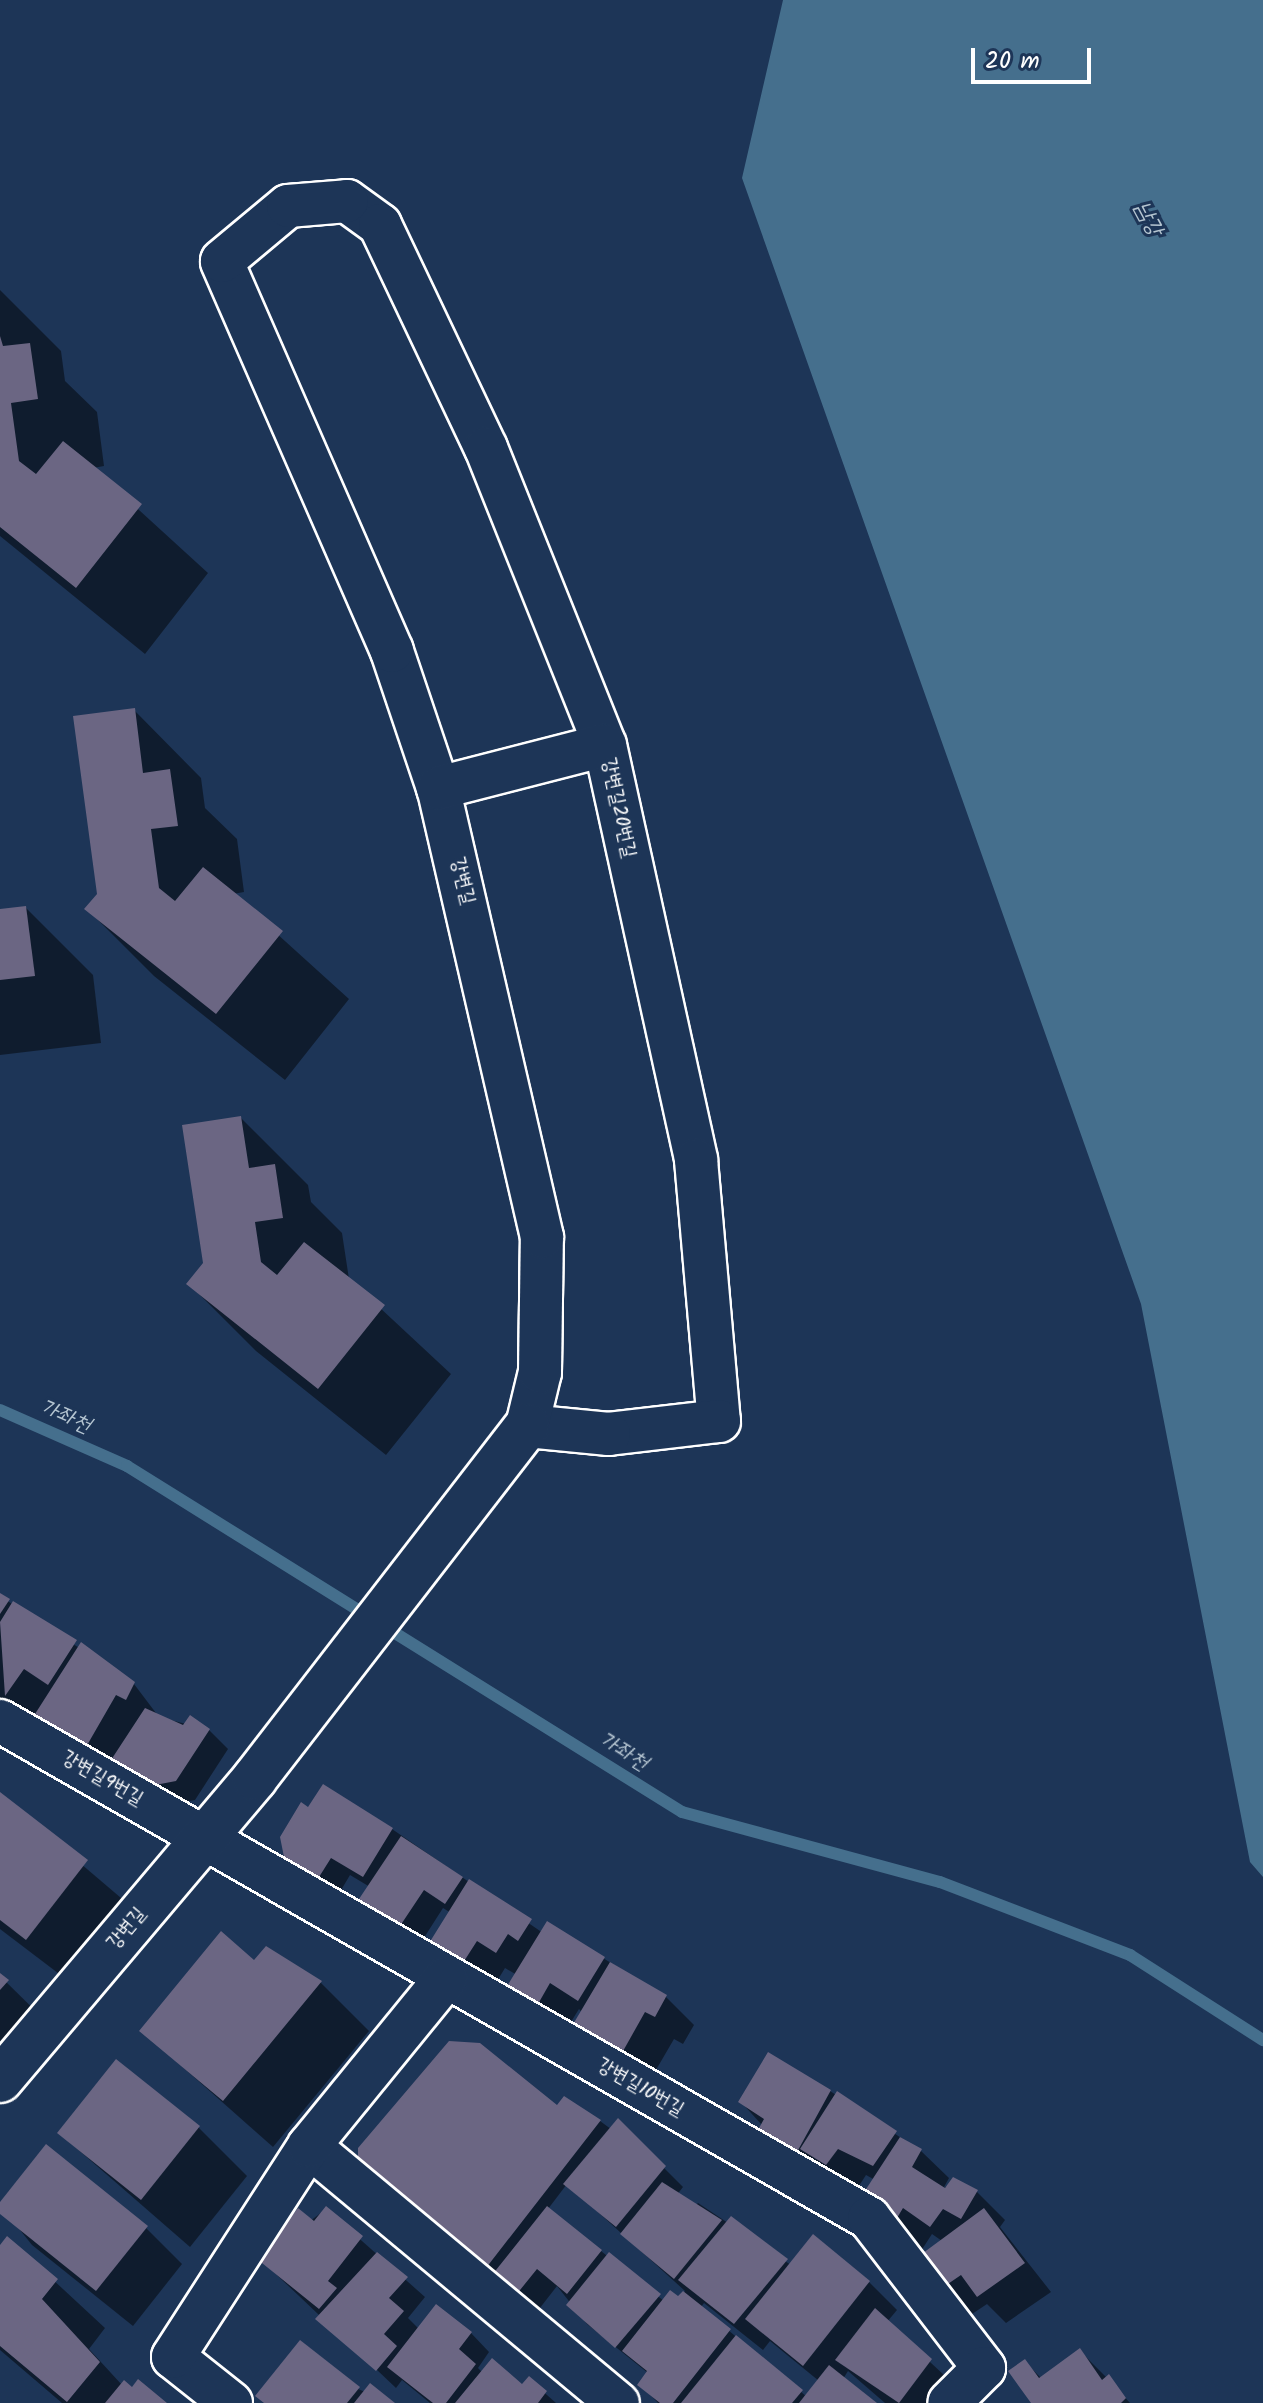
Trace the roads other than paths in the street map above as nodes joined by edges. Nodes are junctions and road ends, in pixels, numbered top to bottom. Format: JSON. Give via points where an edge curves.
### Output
{"nodes":[{"id":1,"x":222,"y":261,"type":"joint"},
{"id":2,"x":605,"y":745,"type":"junction"},
{"id":3,"x":438,"y":788,"type":"junction"},
{"id":4,"x":527,"y":1426,"type":"junction"},
{"id":5,"x":0,"y":1721,"type":"edge"},
{"id":6,"x":205,"y":1837,"type":"junction"},
{"id":7,"x":446,"y":1978,"type":"junction"},
{"id":8,"x":0,"y":2080,"type":"edge"},
{"id":9,"x":309,"y":2146,"type":"junction"},
{"id":10,"x":231,"y":2403,"type":"edge"},
{"id":11,"x":618,"y":2403,"type":"edge"},
{"id":12,"x":949,"y":2403,"type":"edge"}],
"edges":[{"from":1,"to":2,"type":"street","name":"강변길20번길","via":[[288,206],[347,201],[380,225],[486,448]]},
{"from":1,"to":3,"type":"street","name":"강변길","via":[[392,651]]},
{"from":2,"to":3,"type":"street"},
{"from":2,"to":4,"type":"street","name":"강변길20번길","via":[[696,1160],[719,1421],[609,1434]]},
{"from":3,"to":4,"type":"street","name":"강변길","via":[[542,1237],[540,1372]]},
{"from":4,"to":6,"type":"street","name":"강변길"},
{"from":5,"to":6,"type":"street","name":"강변길9번길"},
{"from":6,"to":7,"type":"street","name":"강변길10번길"},
{"from":6,"to":8,"type":"street","name":"강변길"},
{"from":7,"to":9,"type":"street"},
{"from":7,"to":12,"type":"street","name":"강변길10번길","via":[[869,2218],[984,2368]]},
{"from":9,"to":10,"type":"street","via":[[173,2357]]},
{"from":9,"to":11,"type":"street"}]}
